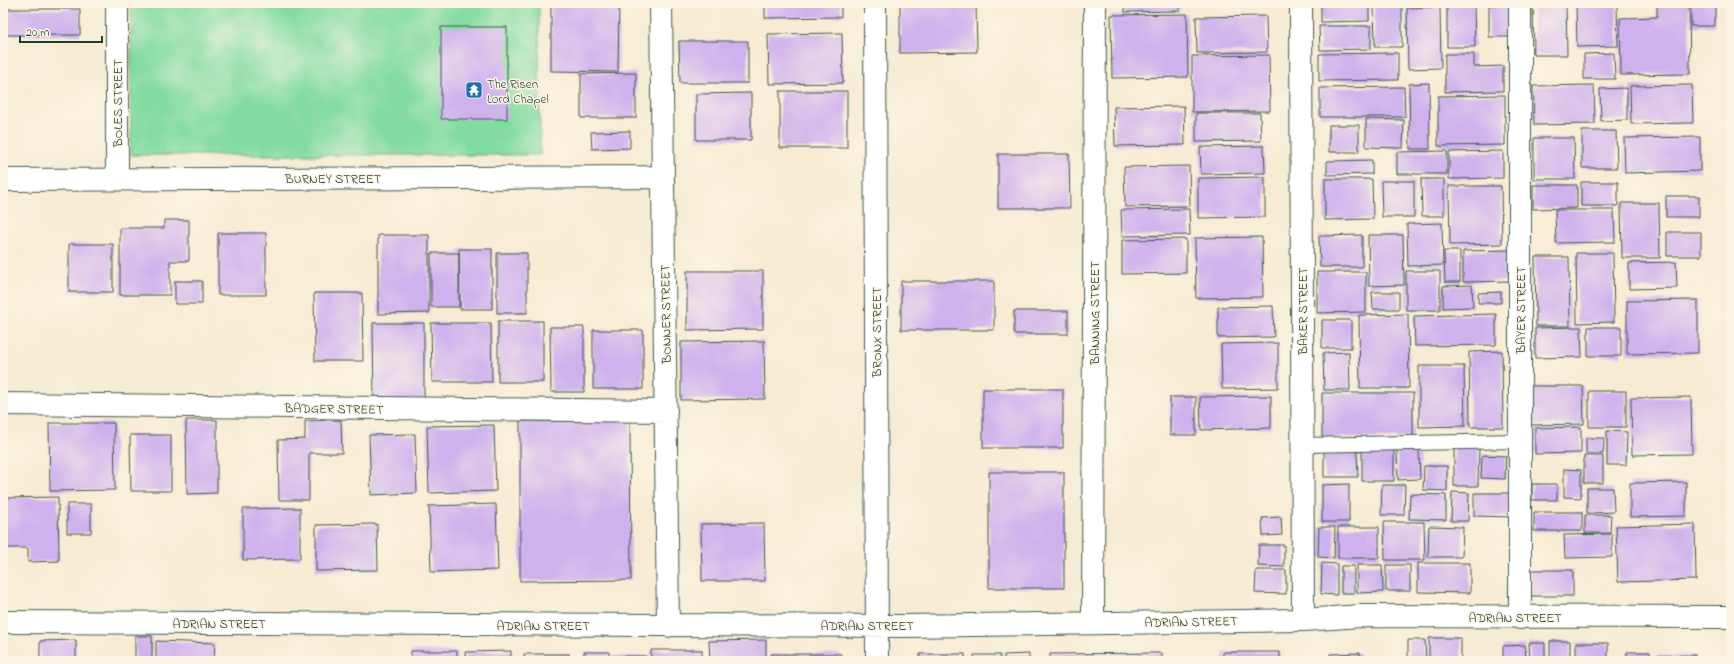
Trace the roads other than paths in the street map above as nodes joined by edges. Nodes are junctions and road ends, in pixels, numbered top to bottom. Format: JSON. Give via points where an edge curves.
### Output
{"nodes":[{"id":1,"x":117,"y":3,"type":"edge"},
{"id":2,"x":661,"y":3,"type":"edge"},
{"id":3,"x":875,"y":3,"type":"edge"},
{"id":4,"x":1095,"y":3,"type":"edge"},
{"id":5,"x":1301,"y":3,"type":"edge"},
{"id":6,"x":1520,"y":3,"type":"edge"},
{"id":7,"x":663,"y":177,"type":"junction"},
{"id":8,"x":117,"y":178,"type":"junction"},
{"id":9,"x":3,"y":180,"type":"edge"},
{"id":10,"x":3,"y":404,"type":"edge"},
{"id":11,"x":666,"y":411,"type":"junction"},
{"id":12,"x":1520,"y":441,"type":"junction"},
{"id":13,"x":1302,"y":445,"type":"junction"},
{"id":14,"x":1731,"y":617,"type":"edge"},
{"id":15,"x":1520,"y":618,"type":"junction"},
{"id":16,"x":1303,"y":620,"type":"junction"},
{"id":17,"x":3,"y":622,"type":"edge"},
{"id":18,"x":1093,"y":623,"type":"junction"},
{"id":19,"x":877,"y":625,"type":"junction"},
{"id":20,"x":668,"y":626,"type":"junction"},
{"id":21,"x":877,"y":661,"type":"edge"}],
"edges":[{"from":1,"to":8,"type":"street","name":"BOLES STREET"},
{"from":2,"to":7,"type":"street","name":"BONNER STREET"},
{"from":3,"to":19,"type":"street","name":"BRONX STREET"},
{"from":4,"to":18,"type":"street","name":"BANNING STREET"},
{"from":5,"to":13,"type":"street","name":"BAKER STREET"},
{"from":6,"to":12,"type":"street","name":"BAYER STREET"},
{"from":7,"to":8,"type":"street","name":"BURNEY STREET"},
{"from":7,"to":11,"type":"street","name":"BONNER STREET"},
{"from":8,"to":9,"type":"street","name":"BURNEY STREET"},
{"from":10,"to":11,"type":"street","name":"BADGER STREET"},
{"from":11,"to":20,"type":"street","name":"BONNER STREET"},
{"from":12,"to":13,"type":"lane"},
{"from":12,"to":15,"type":"street","name":"BAYER STREET"},
{"from":13,"to":16,"type":"street","name":"BAKER STREET"},
{"from":14,"to":15,"type":"street","name":"ADRIAN STREET"},
{"from":15,"to":16,"type":"street","name":"ADRIAN STREET","via":[[1361,616]]},
{"from":16,"to":18,"type":"street","name":"ADRIAN STREET"},
{"from":17,"to":20,"type":"street","name":"ADRIAN STREET"},
{"from":18,"to":19,"type":"street","name":"ADRIAN STREET"},
{"from":19,"to":20,"type":"street","name":"ADRIAN STREET"},
{"from":19,"to":21,"type":"street","name":"BRONX STREET"}]}
